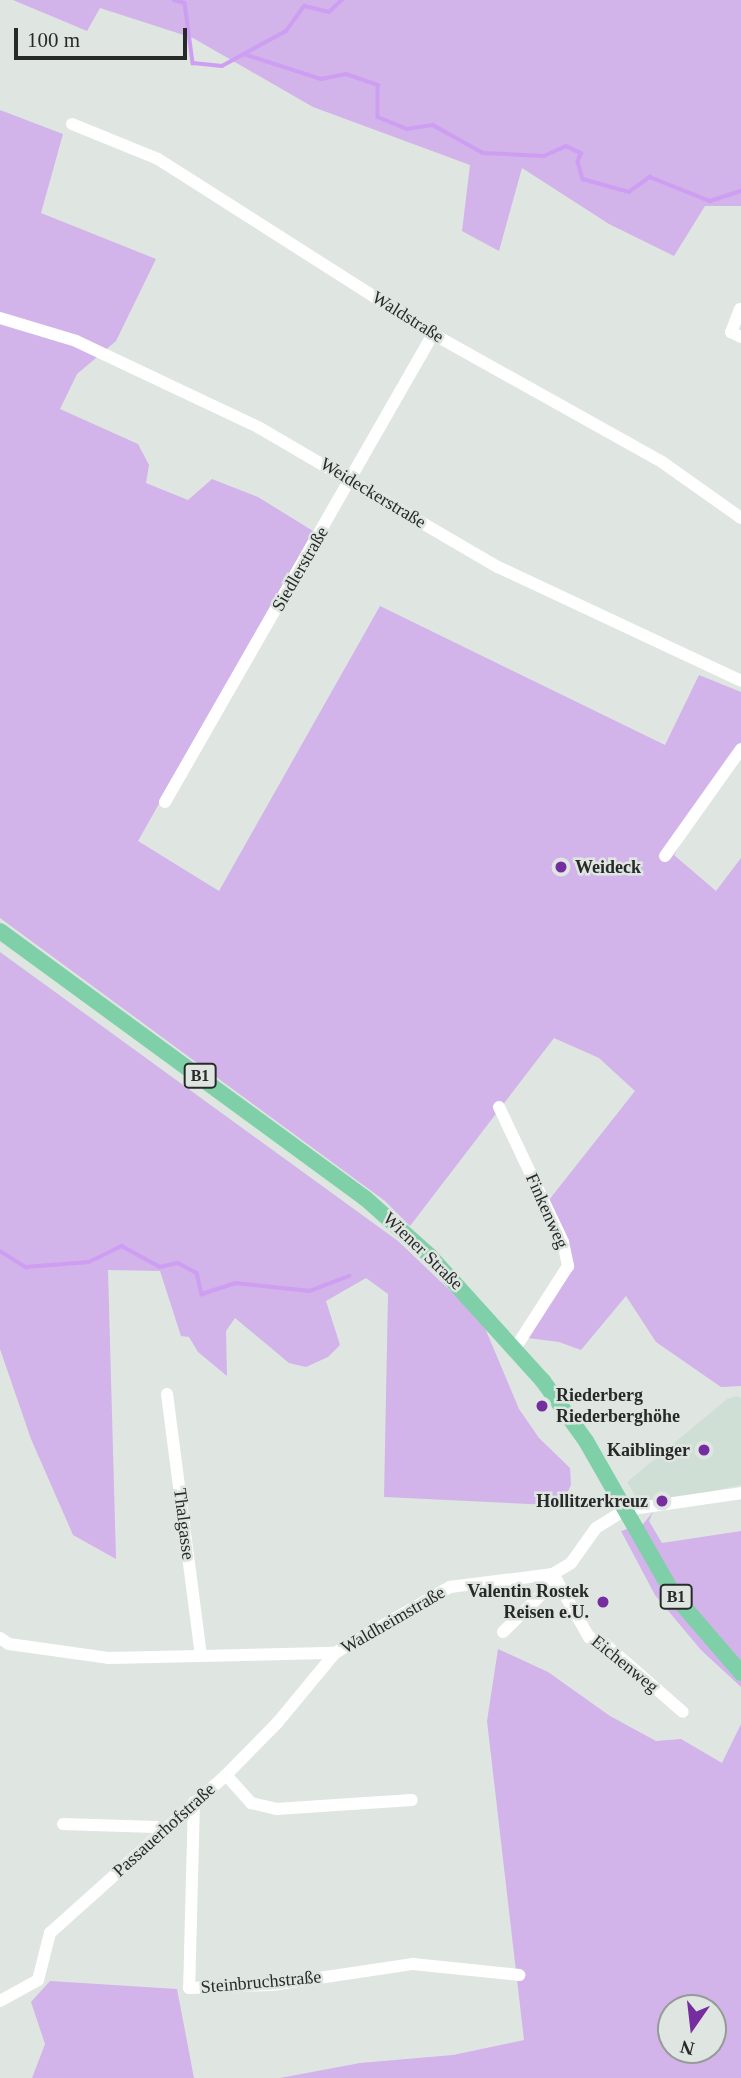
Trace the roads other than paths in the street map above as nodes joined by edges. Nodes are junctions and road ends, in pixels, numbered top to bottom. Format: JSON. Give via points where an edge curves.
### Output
{"nodes":[{"id":1,"x":72,"y":124,"type":"dead end"},
{"id":2,"x":740,"y":309,"type":"edge"},
{"id":3,"x":0,"y":318,"type":"edge"},
{"id":4,"x":433,"y":334,"type":"junction"},
{"id":5,"x":741,"y":337,"type":"edge"},
{"id":6,"x":352,"y":478,"type":"junction"},
{"id":7,"x":741,"y":518,"type":"edge"},
{"id":8,"x":741,"y":681,"type":"edge"},
{"id":9,"x":741,"y":749,"type":"edge"},
{"id":10,"x":164,"y":802,"type":"dead end"},
{"id":11,"x":665,"y":856,"type":"dead end"},
{"id":12,"x":0,"y":931,"type":"edge"},
{"id":13,"x":499,"y":1107,"type":"dead end"},
{"id":14,"x":516,"y":1347,"type":"junction"},
{"id":15,"x":167,"y":1394,"type":"dead end"},
{"id":16,"x":741,"y":1493,"type":"edge"},
{"id":17,"x":625,"y":1510,"type":"junction"},
{"id":18,"x":553,"y":1574,"type":"junction"},
{"id":19,"x":503,"y":1632,"type":"dead end"},
{"id":20,"x":3,"y":1641,"type":"edge"},
{"id":21,"x":335,"y":1653,"type":"junction"},
{"id":22,"x":201,"y":1655,"type":"junction"},
{"id":23,"x":741,"y":1673,"type":"edge"},
{"id":24,"x":682,"y":1712,"type":"dead end"},
{"id":25,"x":226,"y":1775,"type":"junction"},
{"id":26,"x":412,"y":1800,"type":"dead end"},
{"id":27,"x":194,"y":1802,"type":"junction"},
{"id":28,"x":63,"y":1824,"type":"dead end"},
{"id":29,"x":161,"y":1832,"type":"junction"},
{"id":30,"x":519,"y":1975,"type":"dead end"},
{"id":31,"x":0,"y":2001,"type":"edge"}],
"edges":[{"from":1,"to":4,"type":"street","name":"Waldstraße","via":[[158,159]]},
{"from":2,"to":5,"type":"street","via":[[732,332]]},
{"from":3,"to":6,"type":"street","name":"Weideckerstraße","via":[[76,341],[258,427]]},
{"from":4,"to":6,"type":"street","name":"Siedlerstraße"},
{"from":4,"to":7,"type":"street","name":"Waldstraße","via":[[662,462]]},
{"from":6,"to":8,"type":"street","name":"Weideckerstraße","via":[[498,567]]},
{"from":6,"to":10,"type":"street","name":"Siedlerstraße"},
{"from":9,"to":11,"type":"street"},
{"from":12,"to":14,"type":"main road","name":"Wiener Straße","number":"B1","via":[[365,1198],[430,1256]]},
{"from":13,"to":14,"type":"street","name":"Finkenweg","via":[[563,1242],[568,1266]]},
{"from":14,"to":17,"type":"main road","name":"Wiener Straße","number":"B1","via":[[586,1441]]},
{"from":15,"to":22,"type":"street","name":"Thalgasse"},
{"from":16,"to":17,"type":"street"},
{"from":17,"to":18,"type":"street","via":[[596,1528],[571,1563]]},
{"from":17,"to":23,"type":"main road","name":"Wiener Straße","number":"B1","via":[[681,1605]]},
{"from":18,"to":19,"type":"street","via":[[548,1588]]},
{"from":18,"to":21,"type":"street","name":"Waldheimstraße","via":[[450,1587]]},
{"from":18,"to":24,"type":"street","name":"Eichenweg","via":[[589,1637],[605,1644]]},
{"from":20,"to":22,"type":"street","name":"Waldheimstraße","via":[[108,1658]]},
{"from":21,"to":22,"type":"street","name":"Waldheimstraße"},
{"from":21,"to":25,"type":"street","name":"Passauerhofstraße"},
{"from":25,"to":26,"type":"street","via":[[251,1803],[276,1810]]},
{"from":25,"to":27,"type":"street","name":"Passauerhofstraße"},
{"from":27,"to":29,"type":"street","name":"Passauerhofstraße"},
{"from":27,"to":30,"type":"street","name":"Steinbruchstraße","via":[[189,1988],[272,1984],[413,1964]]},
{"from":28,"to":29,"type":"street","via":[[156,1827]]},
{"from":29,"to":31,"type":"street","name":"Passauerhofstraße","via":[[50,1933],[38,1980]]}]}
